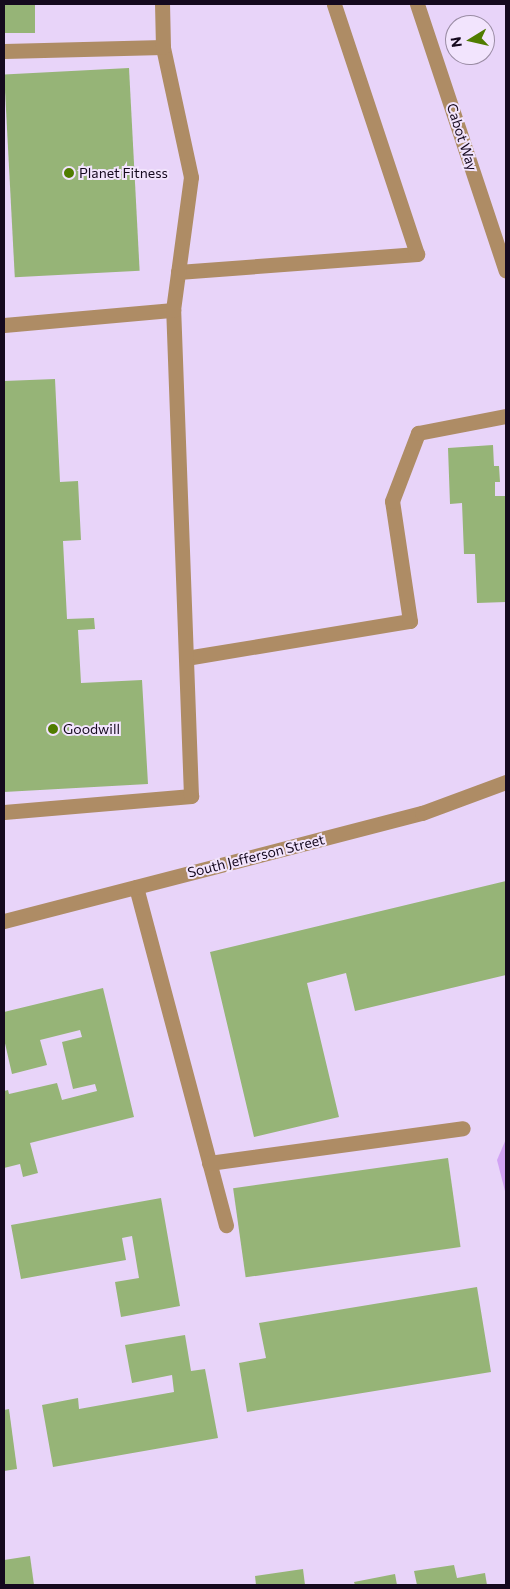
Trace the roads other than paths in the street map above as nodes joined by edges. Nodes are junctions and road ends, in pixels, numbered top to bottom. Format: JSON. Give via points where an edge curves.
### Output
{"nodes":[{"id":1,"x":162,"y":4,"type":"edge"},
{"id":2,"x":334,"y":4,"type":"edge"},
{"id":3,"x":417,"y":4,"type":"edge"},
{"id":4,"x":163,"y":47,"type":"junction"},
{"id":5,"x":4,"y":51,"type":"edge"},
{"id":6,"x":506,"y":271,"type":"edge"},
{"id":7,"x":178,"y":272,"type":"junction"},
{"id":8,"x":173,"y":310,"type":"junction"},
{"id":9,"x":4,"y":325,"type":"edge"},
{"id":10,"x":506,"y":416,"type":"edge"},
{"id":11,"x":186,"y":658,"type":"junction"},
{"id":12,"x":506,"y":782,"type":"edge"},
{"id":13,"x":4,"y":812,"type":"edge"},
{"id":14,"x":136,"y":887,"type":"junction"},
{"id":15,"x":4,"y":921,"type":"edge"},
{"id":16,"x":463,"y":1128,"type":"dead end"},
{"id":17,"x":209,"y":1163,"type":"junction"},
{"id":18,"x":226,"y":1225,"type":"dead end"}],
"edges":[{"from":1,"to":4,"type":"street"},
{"from":2,"to":7,"type":"street","via":[[417,254]]},
{"from":3,"to":6,"type":"street","name":"Cabot Way"},
{"from":4,"to":5,"type":"street"},
{"from":4,"to":7,"type":"street","via":[[190,177]]},
{"from":7,"to":8,"type":"street"},
{"from":8,"to":9,"type":"street"},
{"from":8,"to":11,"type":"street"},
{"from":10,"to":11,"type":"street","via":[[418,433],[392,502],[410,621]]},
{"from":11,"to":13,"type":"street","via":[[191,796]]},
{"from":12,"to":14,"type":"street","name":"South Jefferson Street","via":[[422,813]]},
{"from":14,"to":15,"type":"street","name":"South Jefferson Street"},
{"from":14,"to":17,"type":"street"},
{"from":16,"to":17,"type":"street"},
{"from":17,"to":18,"type":"street"}]}
